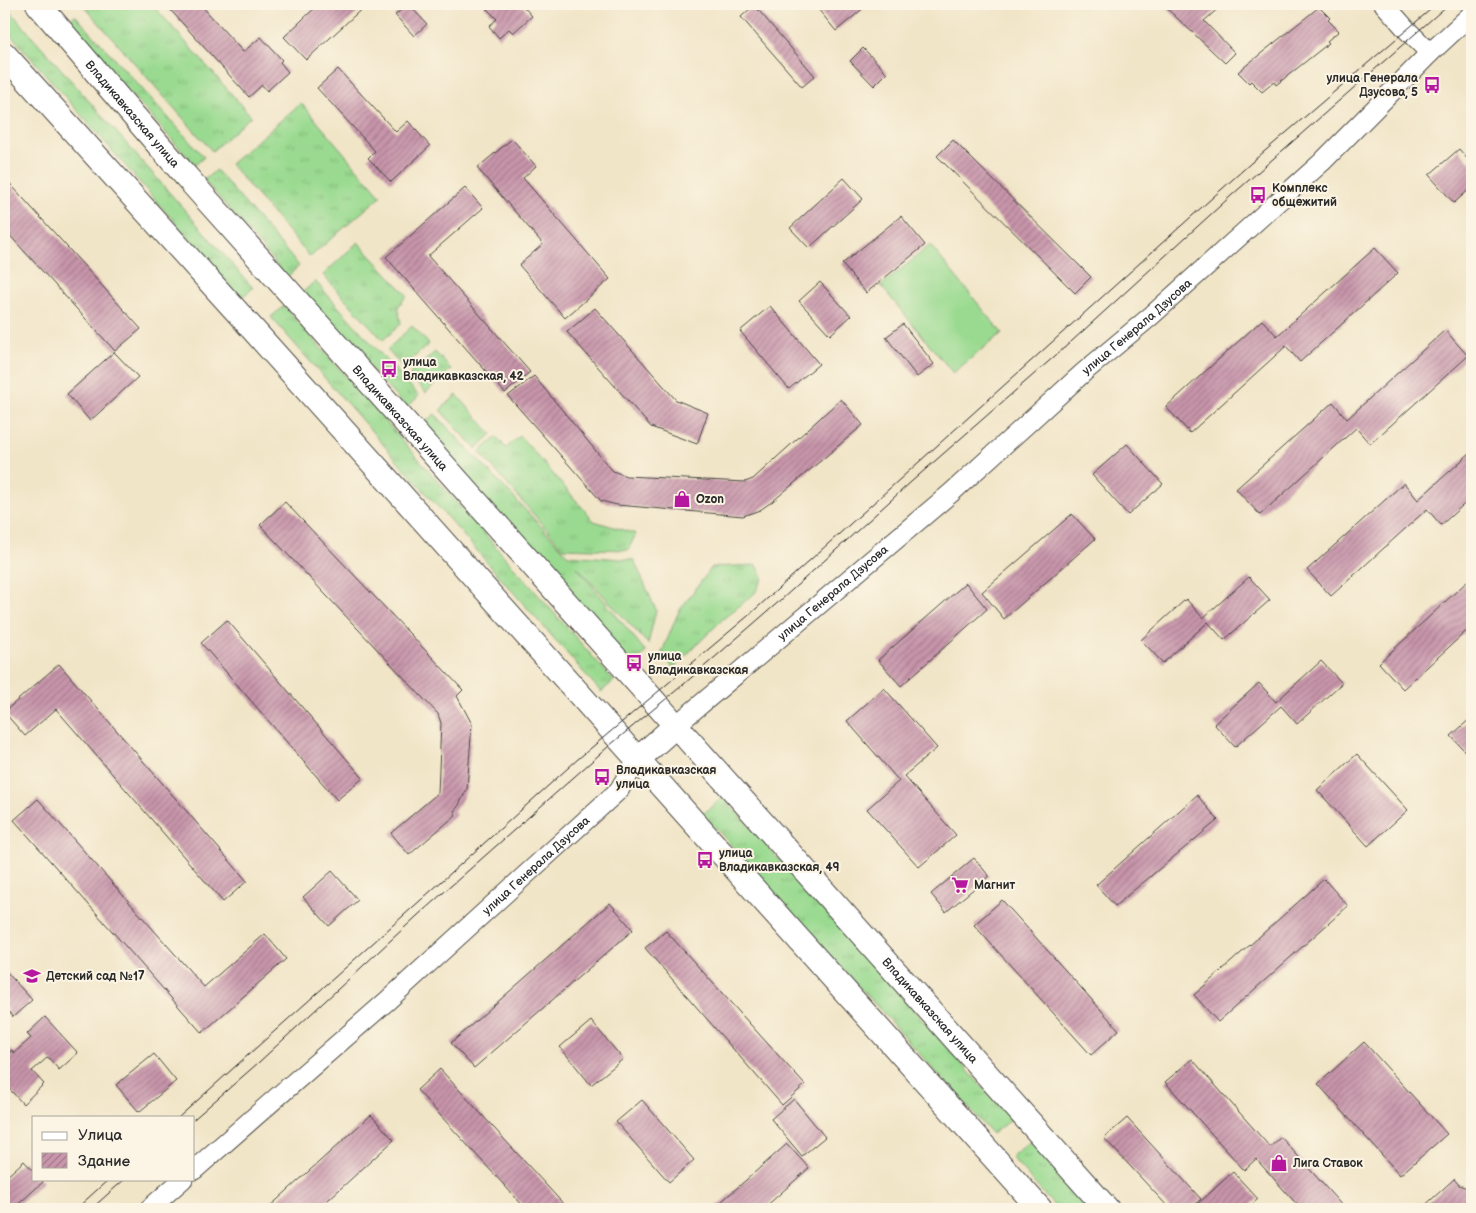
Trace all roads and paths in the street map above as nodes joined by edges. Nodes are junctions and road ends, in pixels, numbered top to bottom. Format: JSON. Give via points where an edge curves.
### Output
{"nodes":[{"id":1,"x":38,"y":4,"type":"edge"},
{"id":2,"x":1384,"y":4,"type":"edge"},
{"id":3,"x":1472,"y":14,"type":"edge"},
{"id":4,"x":1430,"y":53,"type":"junction"},
{"id":5,"x":4,"y":54,"type":"edge"},
{"id":6,"x":674,"y":727,"type":"junction"},
{"id":7,"x":637,"y":760,"type":"junction"},
{"id":8,"x":195,"y":1169,"type":"edge"},
{"id":9,"x":182,"y":1180,"type":"edge"},
{"id":10,"x":149,"y":1209,"type":"edge"},
{"id":11,"x":1040,"y":1209,"type":"edge"},
{"id":12,"x":1106,"y":1209,"type":"edge"}],
"edges":[{"from":1,"to":6,"type":"main road","name":"Владикавказская улица","via":[[190,181]]},
{"from":2,"to":4,"type":"street"},
{"from":3,"to":4,"type":"street","name":"улица Генерала Дзусова"},
{"from":4,"to":6,"type":"street","name":"улица Генерала Дзусова","via":[[1322,162],[1195,276],[951,493]]},
{"from":5,"to":7,"type":"main road"},
{"from":6,"to":7,"type":"main road","name":"улица Генерала Дзусова"},
{"from":6,"to":12,"type":"main road","name":"Владикавказская улица"},
{"from":7,"to":8,"type":"street","name":"улица Генерала Дзусова","via":[[619,790],[387,1001]]},
{"from":7,"to":11,"type":"main road"},
{"from":9,"to":10,"type":"street"}]}
